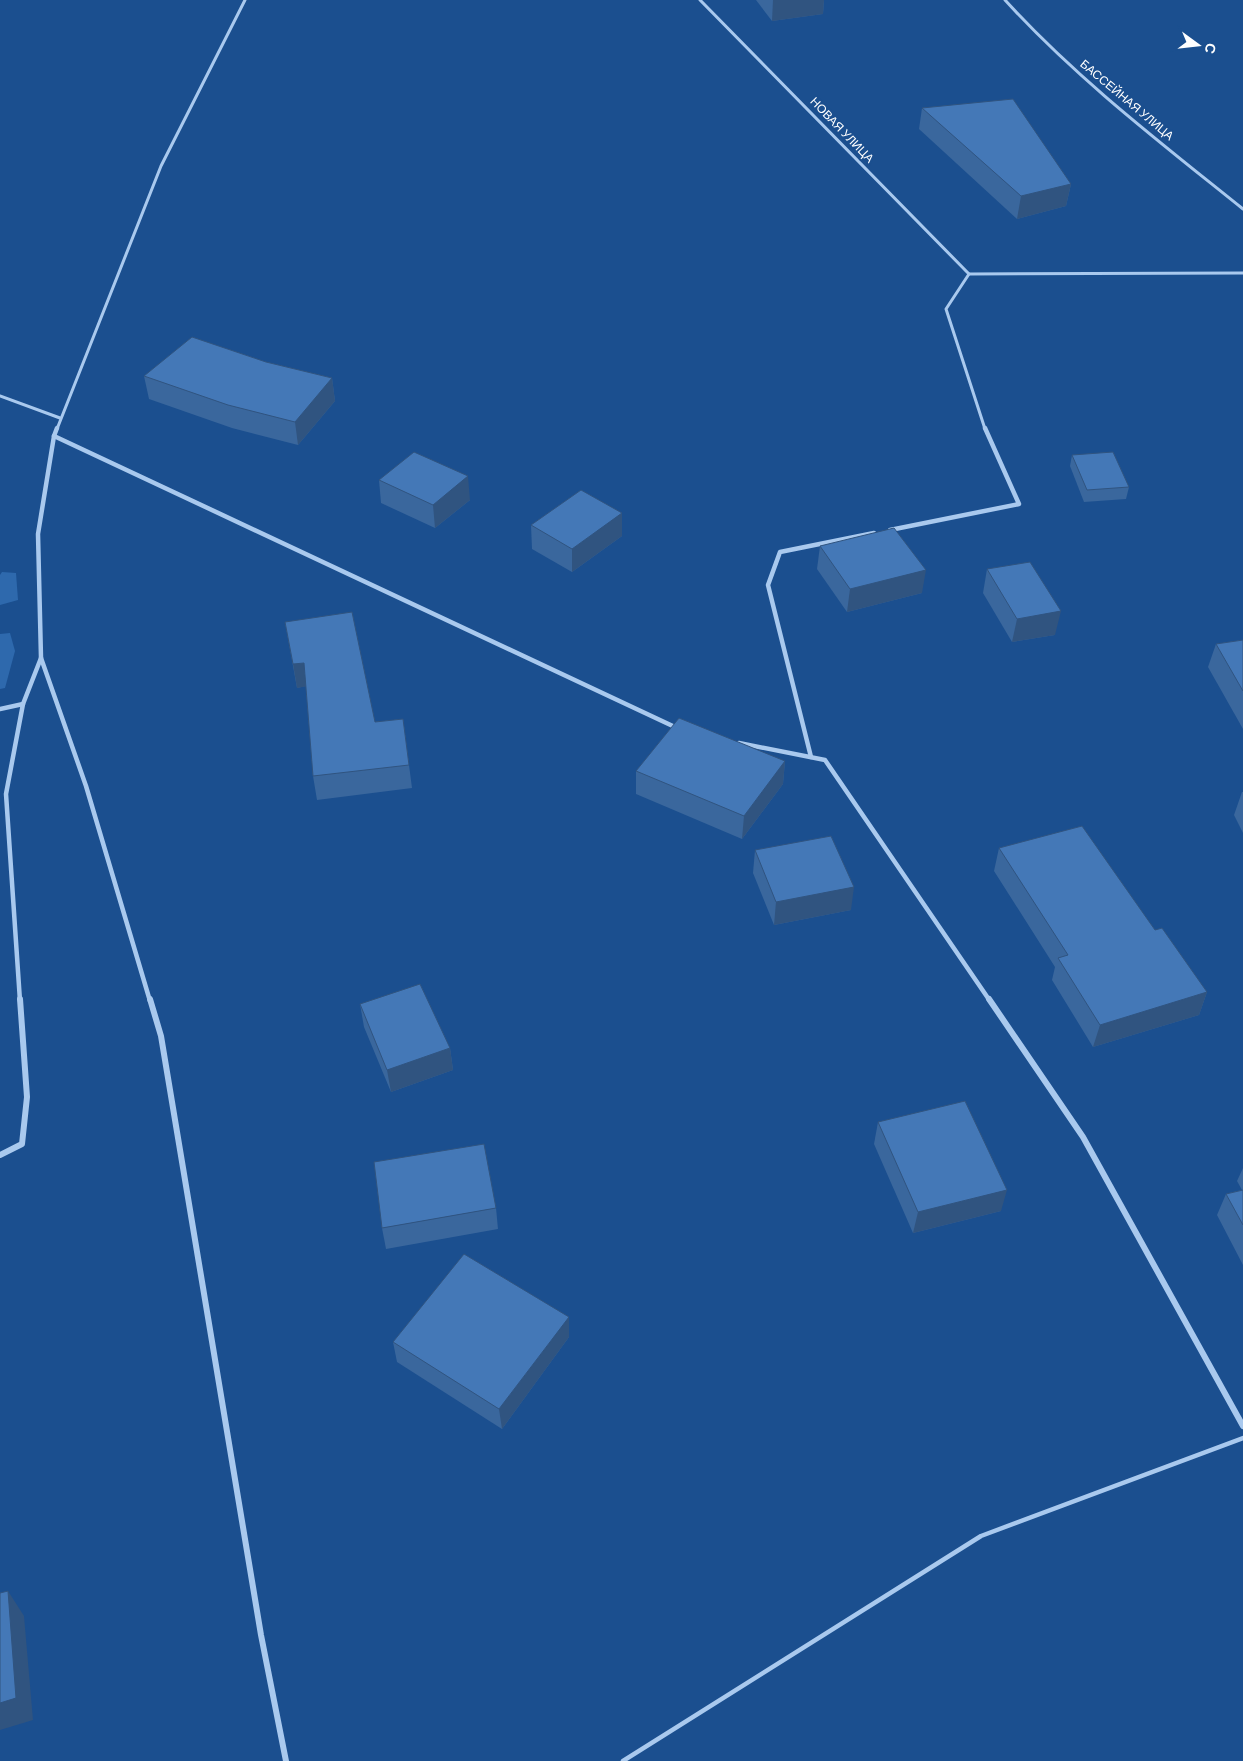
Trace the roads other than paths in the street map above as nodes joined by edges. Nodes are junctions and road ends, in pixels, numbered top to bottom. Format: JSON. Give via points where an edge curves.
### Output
{"nodes":[{"id":1,"x":245,"y":0,"type":"edge"},
{"id":2,"x":700,"y":0,"type":"edge"},
{"id":3,"x":1005,"y":0,"type":"edge"},
{"id":4,"x":1243,"y":208,"type":"edge"},
{"id":5,"x":1243,"y":273,"type":"edge"},
{"id":6,"x":968,"y":274,"type":"junction"},
{"id":7,"x":0,"y":396,"type":"edge"},
{"id":8,"x":60,"y":418,"type":"junction"},
{"id":9,"x":54,"y":436,"type":"junction"},
{"id":10,"x":885,"y":531,"type":"edge"},
{"id":11,"x":876,"y":532,"type":"edge"},
{"id":12,"x":41,"y":658,"type":"junction"},
{"id":13,"x":23,"y":704,"type":"junction"},
{"id":14,"x":0,"y":709,"type":"edge"},
{"id":15,"x":687,"y":733,"type":"edge"},
{"id":16,"x":735,"y":742,"type":"edge"},
{"id":17,"x":811,"y":757,"type":"junction"},
{"id":18,"x":0,"y":1155,"type":"edge"},
{"id":19,"x":1243,"y":1426,"type":"edge"},
{"id":20,"x":1243,"y":1438,"type":"edge"},
{"id":21,"x":286,"y":1761,"type":"edge"},
{"id":22,"x":623,"y":1761,"type":"edge"}],
"edges":[{"from":1,"to":8,"type":"street","via":[[161,166]]},
{"from":2,"to":6,"type":"street","name":"НОВАЯ УЛИЦА"},
{"from":3,"to":4,"type":"street","name":"БАССЕЙНАЯ УЛИЦА","via":[[1033,31],[1116,106]]},
{"from":5,"to":6,"type":"street"},
{"from":6,"to":10,"type":"street","via":[[946,309],[982,422],[1019,504]]},
{"from":7,"to":8,"type":"street"},
{"from":8,"to":9,"type":"street"},
{"from":9,"to":12,"type":"street","via":[[38,534]]},
{"from":9,"to":15,"type":"street"},
{"from":11,"to":17,"type":"street","via":[[780,552],[768,584]]},
{"from":12,"to":13,"type":"street"},
{"from":12,"to":21,"type":"street","via":[[86,786],[161,1036],[258,1615]]},
{"from":13,"to":14,"type":"street"},
{"from":13,"to":18,"type":"street","via":[[6,794],[27,1097],[22,1144]]},
{"from":16,"to":17,"type":"street"},
{"from":17,"to":19,"type":"street","via":[[825,760],[1083,1137]]},
{"from":20,"to":22,"type":"lane","via":[[981,1536]]}]}
